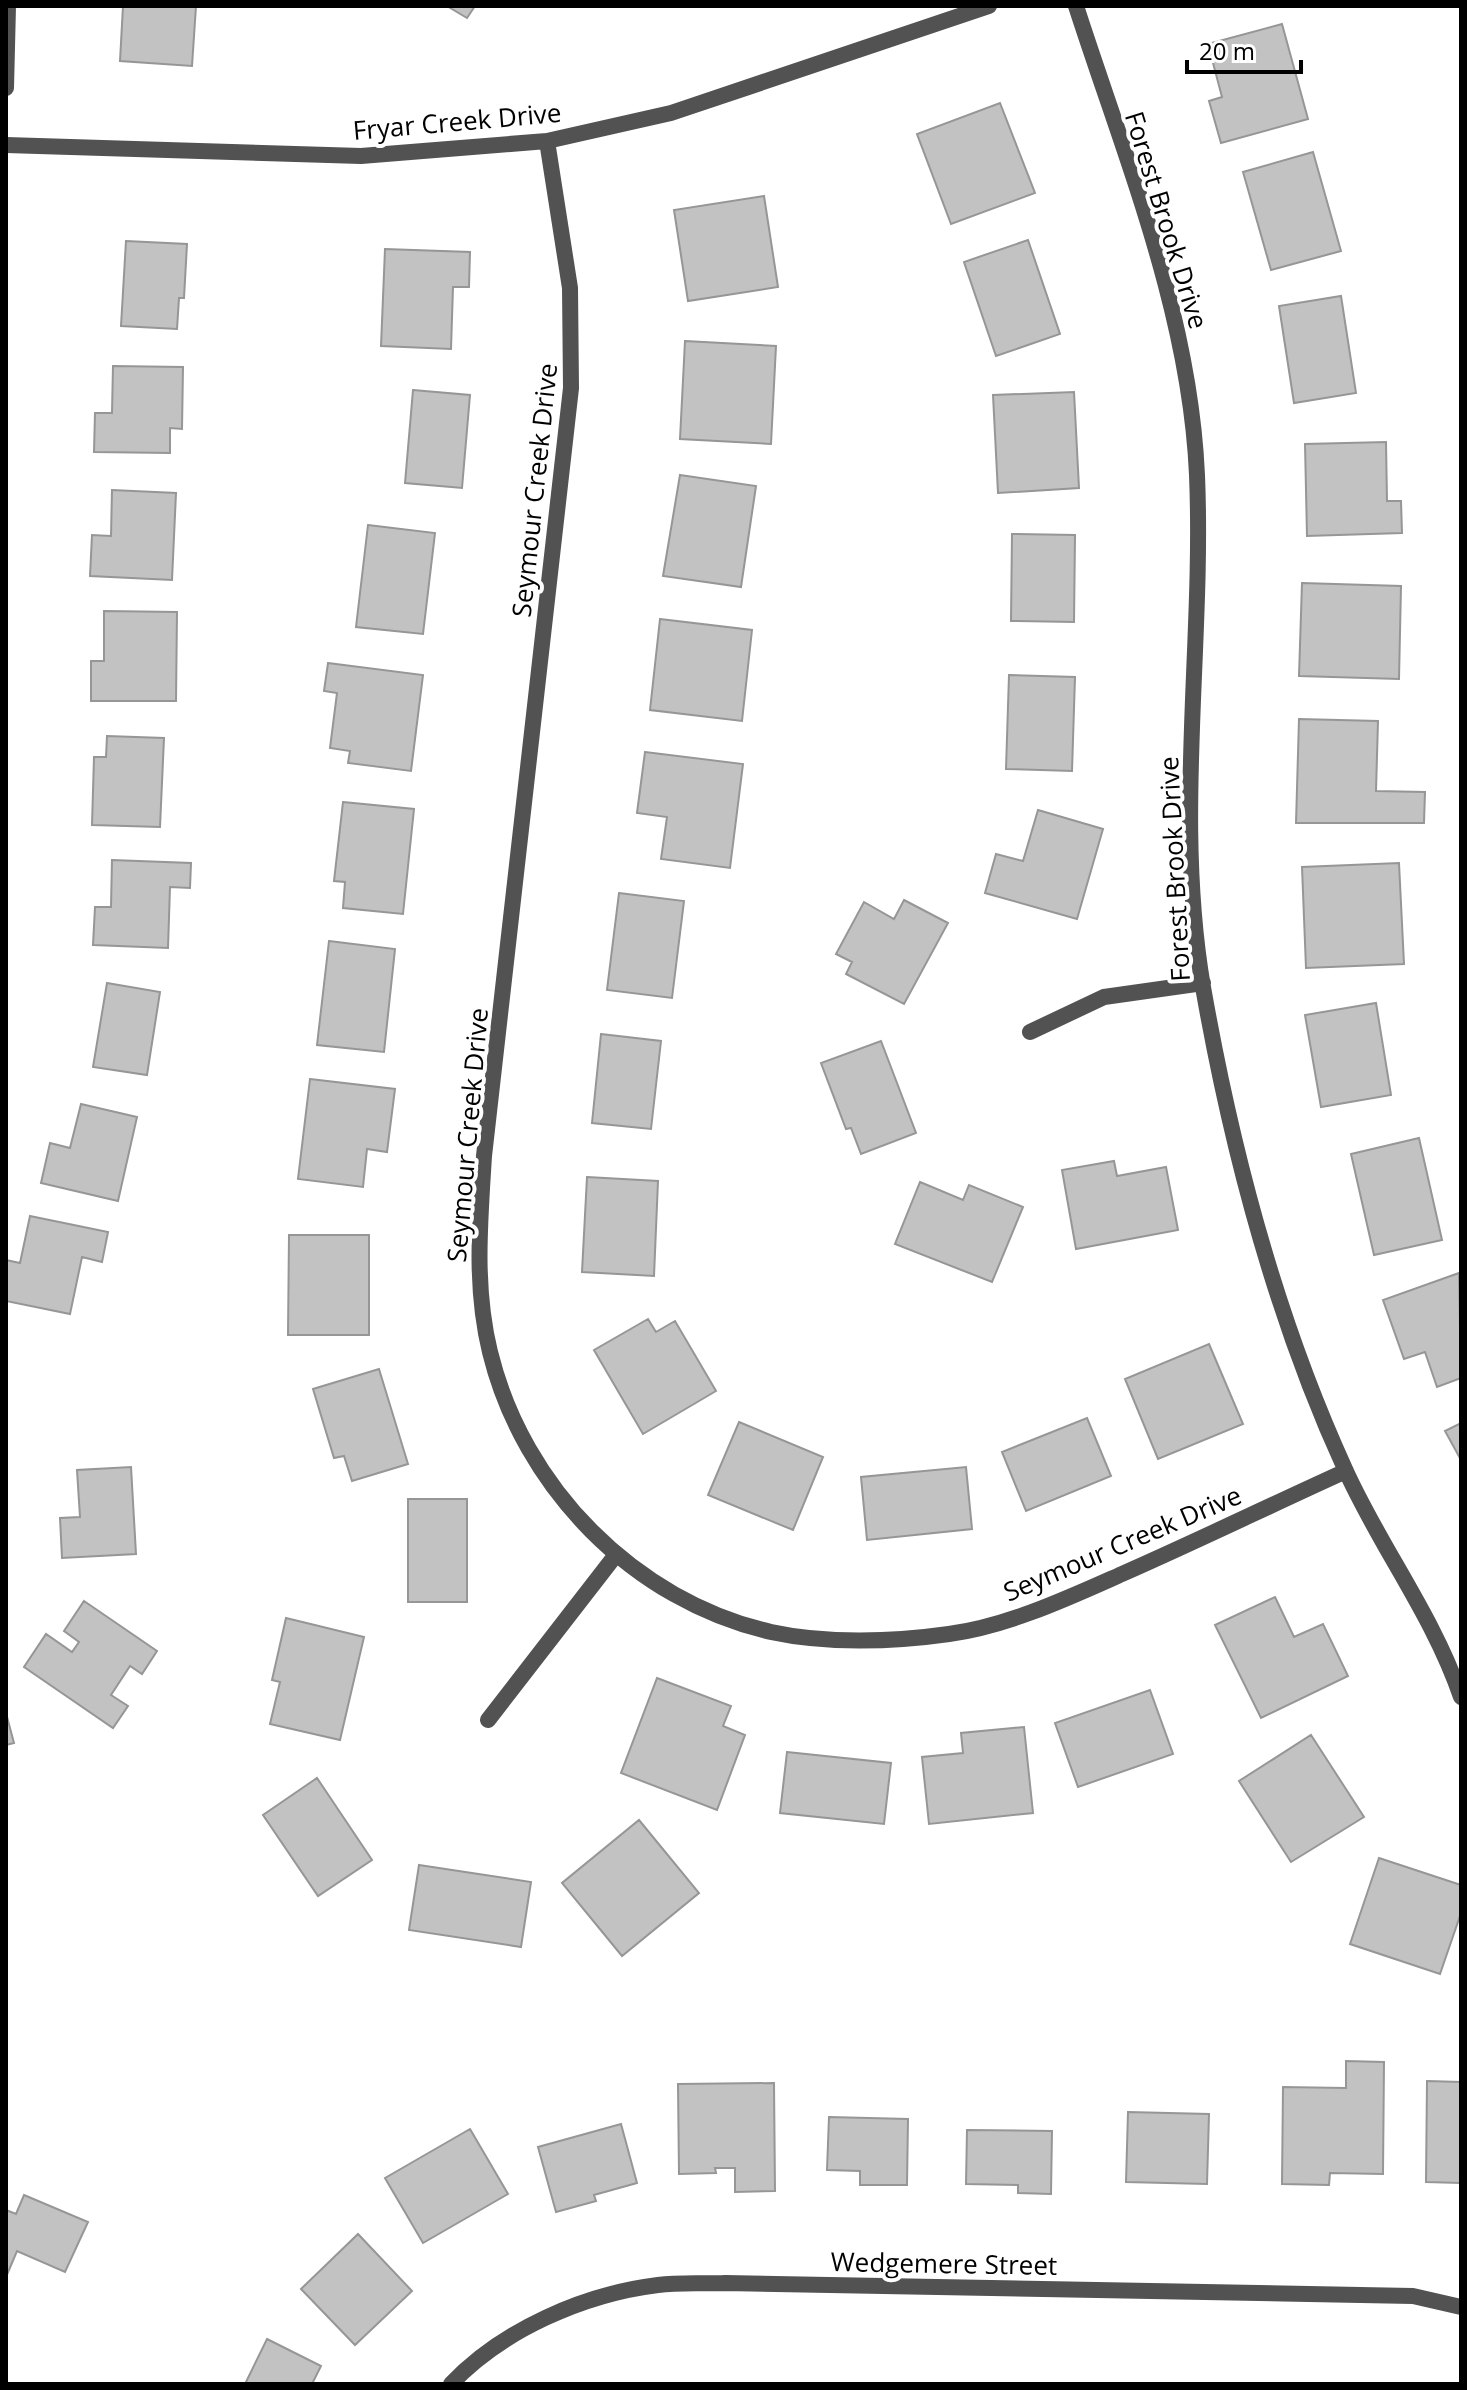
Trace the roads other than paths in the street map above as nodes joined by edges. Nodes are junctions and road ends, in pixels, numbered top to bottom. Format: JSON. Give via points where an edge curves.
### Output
{"nodes":[{"id":1,"x":8,"y":6,"type":"edge"},
{"id":2,"x":989,"y":6,"type":"edge"},
{"id":3,"x":1076,"y":6,"type":"edge"},
{"id":4,"x":6,"y":88,"type":"edge"},
{"id":5,"x":547,"y":141,"type":"junction"},
{"id":6,"x":6,"y":145,"type":"edge"},
{"id":7,"x":1203,"y":983,"type":"junction"},
{"id":8,"x":1030,"y":1032,"type":"dead end"},
{"id":9,"x":1346,"y":1471,"type":"junction"},
{"id":10,"x":615,"y":1556,"type":"junction"},
{"id":11,"x":1461,"y":1697,"type":"edge"},
{"id":12,"x":488,"y":1720,"type":"dead end"},
{"id":13,"x":1461,"y":2307,"type":"edge"},
{"id":14,"x":451,"y":2384,"type":"edge"}],
"edges":[{"from":1,"to":4,"type":"street"},
{"from":2,"to":5,"type":"street","name":"Fryar Creek Drive","via":[[671,113]]},
{"from":3,"to":7,"type":"street","name":"Forest Brook Drive","via":[[1168,293],[1193,426],[1197,526],[1191,811]]},
{"from":5,"to":6,"type":"street","name":"Fryar Creek Drive","via":[[361,156]]},
{"from":5,"to":10,"type":"street","name":"Seymour Creek Drive","via":[[570,288],[571,388],[478,1248],[481,1306],[503,1397],[548,1481]]},
{"from":7,"to":8,"type":"street","via":[[1104,997]]},
{"from":7,"to":9,"type":"street","name":"Forest Brook Drive","via":[[1259,1239]]},
{"from":9,"to":10,"type":"street","name":"Seymour Creek Drive","via":[[1075,1594],[950,1634],[873,1639],[772,1632],[685,1597]]},
{"from":9,"to":11,"type":"street","name":"Forest Brook Drive","via":[[1446,1655]]},
{"from":10,"to":12,"type":"street"},
{"from":13,"to":14,"type":"street","name":"Wedgemere Street","via":[[1413,2296],[658,2285],[546,2319],[512,2336]]}]}
